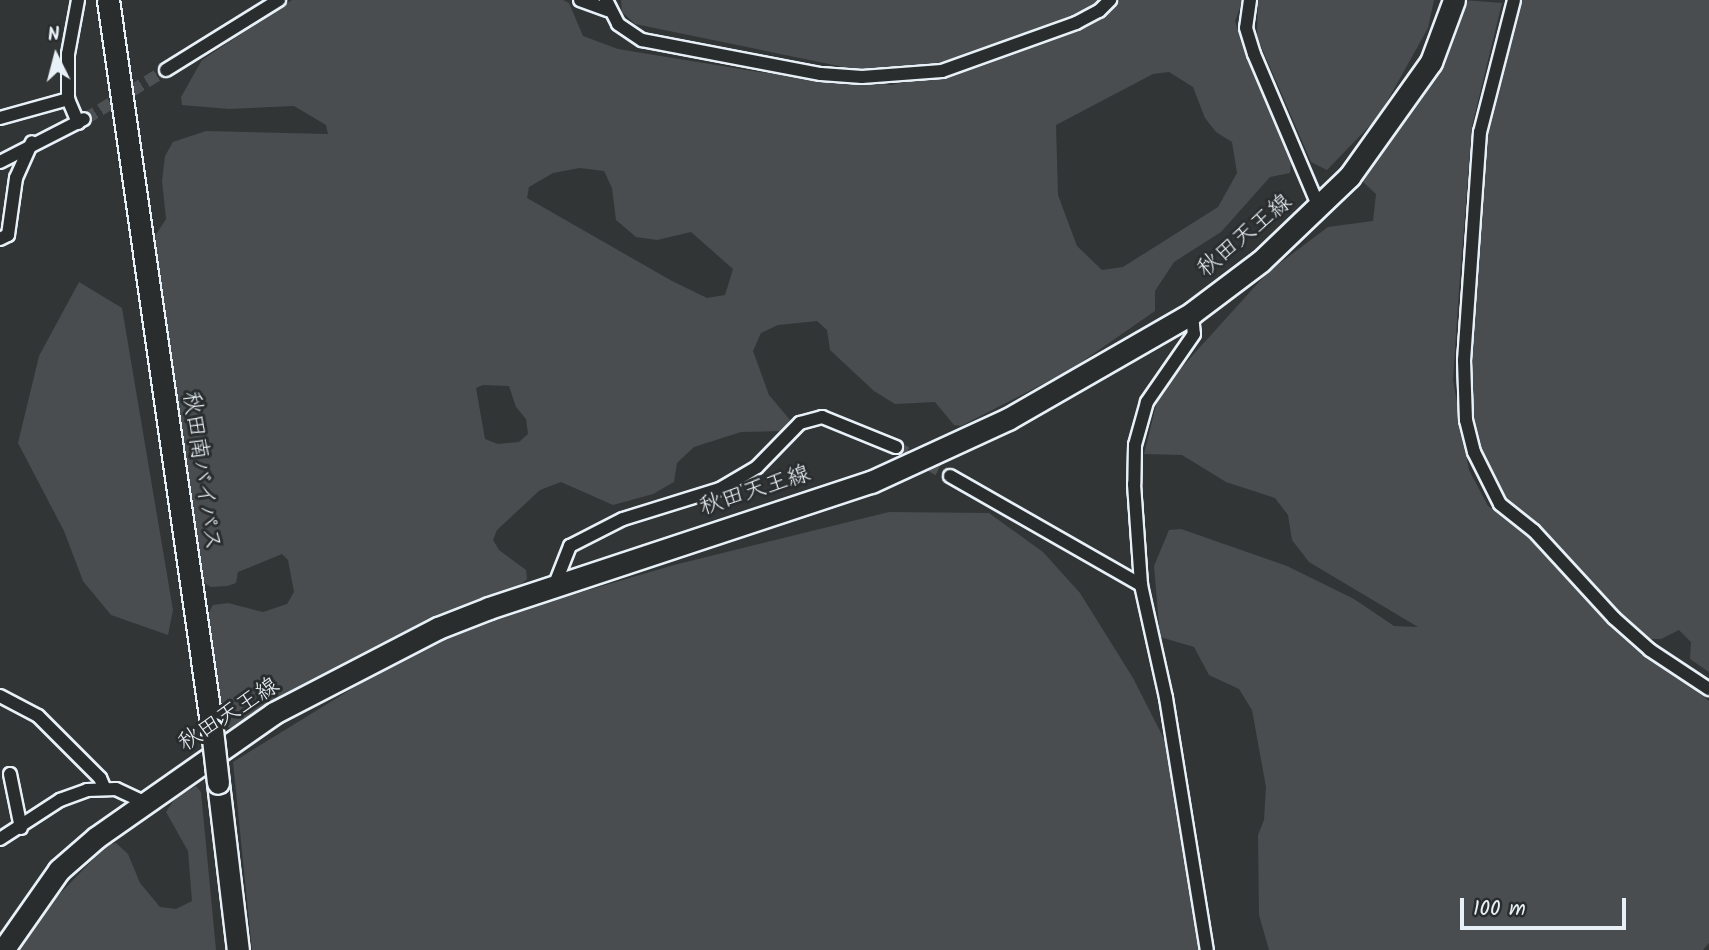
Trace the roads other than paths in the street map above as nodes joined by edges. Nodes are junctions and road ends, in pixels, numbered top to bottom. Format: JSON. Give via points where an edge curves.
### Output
{"nodes":[{"id":1,"x":78,"y":0,"type":"edge"},
{"id":2,"x":108,"y":0,"type":"edge"},
{"id":3,"x":279,"y":0,"type":"edge"},
{"id":4,"x":580,"y":0,"type":"edge"},
{"id":5,"x":1110,"y":0,"type":"edge"},
{"id":6,"x":1250,"y":0,"type":"edge"},
{"id":7,"x":1454,"y":0,"type":"edge"},
{"id":8,"x":1514,"y":0,"type":"edge"},
{"id":9,"x":607,"y":5,"type":"edge"},
{"id":10,"x":166,"y":70,"type":"tunnel mouth"},
{"id":11,"x":68,"y":99,"type":"junction"},
{"id":12,"x":0,"y":118,"type":"edge"},
{"id":13,"x":32,"y":142,"type":"junction"},
{"id":14,"x":0,"y":162,"type":"edge"},
{"id":15,"x":1319,"y":207,"type":"junction"},
{"id":16,"x":0,"y":239,"type":"edge"},
{"id":17,"x":1192,"y":313,"type":"junction"},
{"id":18,"x":896,"y":447,"type":"tunnel mouth"},
{"id":19,"x":950,"y":476,"type":"tunnel mouth"},
{"id":20,"x":555,"y":584,"type":"junction"},
{"id":21,"x":1141,"y":585,"type":"junction"},
{"id":22,"x":1709,"y":689,"type":"edge"},
{"id":23,"x":0,"y":696,"type":"edge"},
{"id":24,"x":10,"y":774,"type":"dead end"},
{"id":25,"x":104,"y":788,"type":"junction"},
{"id":26,"x":146,"y":803,"type":"junction"},
{"id":27,"x":22,"y":828,"type":"junction"},
{"id":28,"x":0,"y":839,"type":"edge"},
{"id":29,"x":3,"y":950,"type":"edge"},
{"id":30,"x":238,"y":950,"type":"edge"},
{"id":31,"x":1207,"y":950,"type":"edge"}],
"edges":[{"from":1,"to":11,"type":"street","via":[[68,54]]},
{"from":2,"to":30,"type":"main road","name":"秋田南バイパス","bridge":true,"via":[[212,730]]},
{"from":3,"to":10,"type":"street"},
{"from":4,"to":9,"type":"street"},
{"from":5,"to":9,"type":"street","via":[[1088,17],[999,53],[942,71],[881,77],[821,74],[642,40],[618,24]]},
{"from":6,"to":15,"type":"street","via":[[1246,28],[1254,54]]},
{"from":7,"to":15,"type":"main road","name":"秋田天王線","via":[[1430,62],[1376,143]]},
{"from":8,"to":22,"type":"street","via":[[1479,145],[1464,360],[1466,420],[1474,452],[1500,504],[1534,531],[1650,650]]},
{"from":11,"to":12,"type":"street"},
{"from":11,"to":13,"type":"street","via":[[82,121]]},
{"from":13,"to":14,"type":"street"},
{"from":13,"to":16,"type":"street","via":[[16,178],[8,235]]},
{"from":15,"to":17,"type":"main road","name":"秋田天王線","via":[[1261,261]]},
{"from":17,"to":20,"type":"main road","name":"秋田天王線","via":[[1008,419],[871,482]]},
{"from":17,"to":21,"type":"street","via":[[1194,334],[1147,402],[1135,445]]},
{"from":18,"to":20,"type":"street","via":[[822,417],[800,423],[757,467],[720,489],[623,519],[570,546]]},
{"from":19,"to":21,"type":"street"},
{"from":20,"to":26,"type":"main road","name":"秋田天王線","via":[[438,628],[274,713]]},
{"from":21,"to":31,"type":"street","via":[[1166,698]]},
{"from":23,"to":25,"type":"street","via":[[38,716],[100,778]]},
{"from":24,"to":27,"type":"street"},
{"from":25,"to":26,"type":"street"},
{"from":25,"to":27,"type":"street","via":[[60,800]]},
{"from":26,"to":29,"type":"main road","name":"秋田天王線","via":[[59,870]]},
{"from":27,"to":28,"type":"street"}]}
